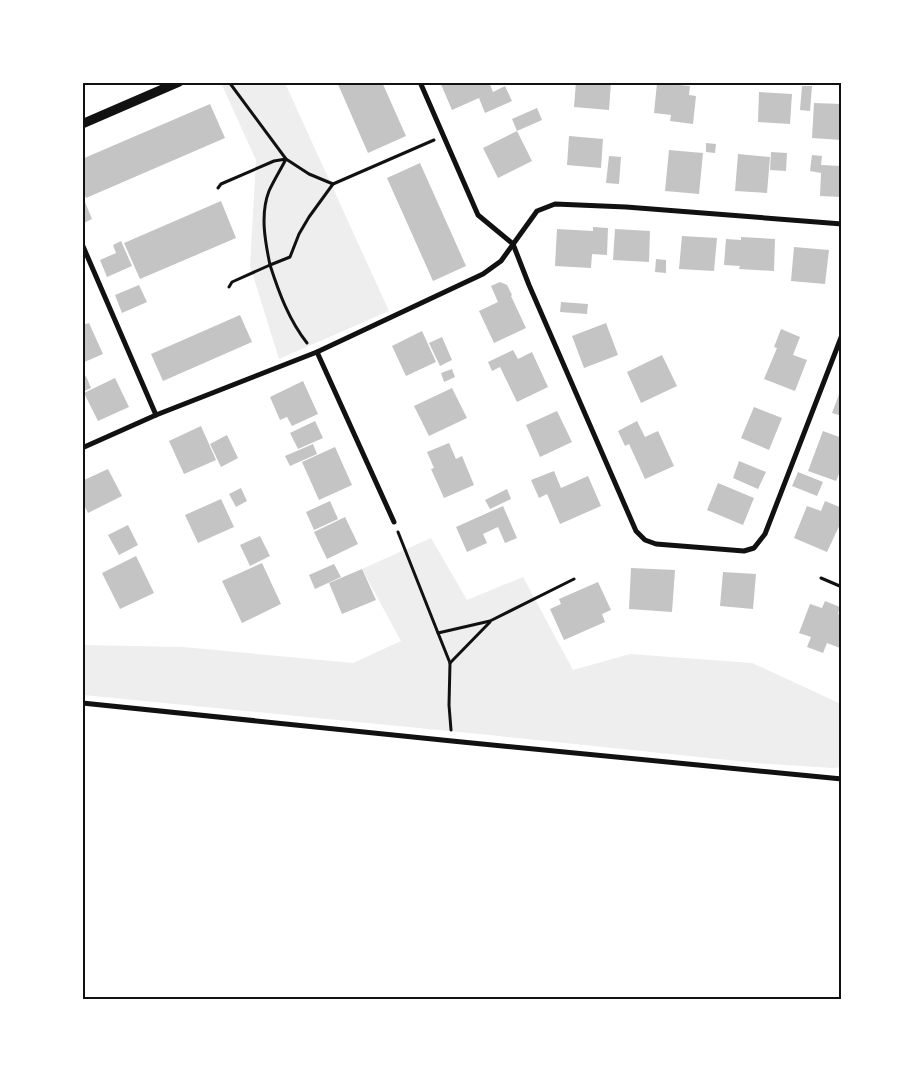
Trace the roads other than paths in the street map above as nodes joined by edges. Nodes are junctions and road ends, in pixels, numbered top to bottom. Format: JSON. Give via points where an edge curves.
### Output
{"nodes":[{"id":1,"x":179,"y":82,"type":"edge"},
{"id":2,"x":420,"y":82,"type":"edge"},
{"id":3,"x":82,"y":124,"type":"edge"},
{"id":4,"x":842,"y":224,"type":"edge"},
{"id":5,"x":82,"y":244,"type":"edge"},
{"id":6,"x":513,"y":244,"type":"junction"},
{"id":7,"x":842,"y":335,"type":"edge"},
{"id":8,"x":317,"y":352,"type":"junction"},
{"id":9,"x":156,"y":414,"type":"junction"},
{"id":10,"x":82,"y":448,"type":"edge"},
{"id":11,"x":394,"y":522,"type":"road end"},
{"id":12,"x":82,"y":703,"type":"edge"},
{"id":13,"x":842,"y":779,"type":"edge"}],
"edges":[{"from":1,"to":3,"type":"street"},
{"from":2,"to":6,"type":"street","via":[[478,215]]},
{"from":4,"to":6,"type":"street","via":[[555,204],[537,211]]},
{"from":5,"to":9,"type":"street"},
{"from":6,"to":7,"type":"street","via":[[636,531],[645,540],[656,544],[744,551],[754,548],[765,534]]},
{"from":6,"to":8,"type":"street","via":[[501,261],[484,274]]},
{"from":8,"to":9,"type":"street"},
{"from":8,"to":11,"type":"street"},
{"from":9,"to":10,"type":"street"},
{"from":12,"to":13,"type":"street"}]}
